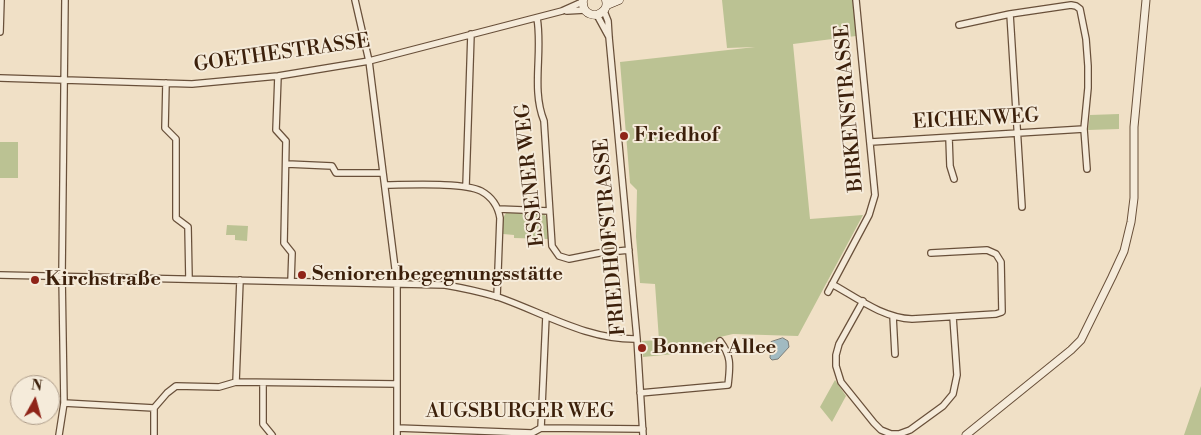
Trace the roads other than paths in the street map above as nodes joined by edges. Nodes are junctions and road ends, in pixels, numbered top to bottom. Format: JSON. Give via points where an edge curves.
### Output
{"nodes":[{"id":1,"x":0,"y":0,"type":"edge"},
{"id":2,"x":65,"y":0,"type":"edge"},
{"id":3,"x":355,"y":0,"type":"edge"},
{"id":4,"x":619,"y":0,"type":"edge"},
{"id":5,"x":856,"y":0,"type":"edge"},
{"id":6,"x":1146,"y":0,"type":"edge"},
{"id":7,"x":583,"y":4,"type":"edge"},
{"id":8,"x":603,"y":8,"type":"edge"},
{"id":9,"x":1010,"y":14,"type":"junction"},
{"id":10,"x":537,"y":18,"type":"junction"},
{"id":11,"x":959,"y":25,"type":"dead end"},
{"id":12,"x":0,"y":32,"type":"edge"},
{"id":13,"x":471,"y":34,"type":"junction"},
{"id":14,"x":369,"y":61,"type":"junction"},
{"id":15,"x":278,"y":76,"type":"junction"},
{"id":16,"x":0,"y":78,"type":"edge"},
{"id":17,"x":64,"y":80,"type":"junction"},
{"id":18,"x":166,"y":83,"type":"junction"},
{"id":19,"x":1084,"y":129,"type":"junction"},
{"id":20,"x":1017,"y":134,"type":"junction"},
{"id":21,"x":949,"y":138,"type":"junction"},
{"id":22,"x":870,"y":142,"type":"junction"},
{"id":23,"x":287,"y":164,"type":"junction"},
{"id":24,"x":1087,"y":169,"type":"dead end"},
{"id":25,"x":383,"y":173,"type":"junction"},
{"id":26,"x":954,"y":179,"type":"dead end"},
{"id":27,"x":384,"y":185,"type":"junction"},
{"id":28,"x":466,"y":186,"type":"junction"},
{"id":29,"x":1022,"y":208,"type":"dead end"},
{"id":30,"x":498,"y":209,"type":"junction"},
{"id":31,"x":550,"y":211,"type":"junction"},
{"id":32,"x":629,"y":250,"type":"junction"},
{"id":33,"x":931,"y":252,"type":"dead end"},
{"id":34,"x":0,"y":275,"type":"edge"},
{"id":35,"x":62,"y":275,"type":"junction"},
{"id":36,"x":189,"y":279,"type":"junction"},
{"id":37,"x":240,"y":280,"type":"junction"},
{"id":38,"x":291,"y":281,"type":"junction"},
{"id":39,"x":397,"y":284,"type":"junction"},
{"id":40,"x":832,"y":284,"type":"junction"},
{"id":41,"x":828,"y":292,"type":"dead end"},
{"id":42,"x":497,"y":297,"type":"junction"},
{"id":43,"x":863,"y":301,"type":"junction"},
{"id":44,"x":546,"y":316,"type":"junction"},
{"id":45,"x":893,"y":316,"type":"junction"},
{"id":46,"x":953,"y":317,"type":"junction"},
{"id":47,"x":637,"y":339,"type":"junction"},
{"id":48,"x":720,"y":342,"type":"dead end"},
{"id":49,"x":896,"y":354,"type":"dead end"},
{"id":50,"x":236,"y":382,"type":"junction"},
{"id":51,"x":263,"y":383,"type":"junction"},
{"id":52,"x":397,"y":384,"type":"junction"},
{"id":53,"x":640,"y":393,"type":"junction"},
{"id":54,"x":64,"y":403,"type":"junction"},
{"id":55,"x":154,"y":408,"type":"junction"},
{"id":56,"x":397,"y":428,"type":"junction"},
{"id":57,"x":541,"y":428,"type":"junction"},
{"id":58,"x":643,"y":432,"type":"edge"},
{"id":59,"x":505,"y":433,"type":"edge"},
{"id":60,"x":59,"y":435,"type":"edge"},
{"id":61,"x":154,"y":435,"type":"edge"},
{"id":62,"x":272,"y":435,"type":"edge"},
{"id":63,"x":397,"y":435,"type":"edge"},
{"id":64,"x":966,"y":435,"type":"edge"}],
"edges":[{"from":1,"to":12,"type":"street"},
{"from":2,"to":17,"type":"street"},
{"from":3,"to":14,"type":"street"},
{"from":4,"to":8,"type":"main road"},
{"from":5,"to":22,"type":"street","name":"BIRKENSTRASSE"},
{"from":6,"to":64,"type":"street","via":[[1134,127],[1134,198],[1124,251],[1081,340]]},
{"from":7,"to":8,"type":"main road","name":"GOETHESTRASSE","via":[[588,14]]},
{"from":7,"to":10,"type":"street","name":"GOETHESTRASSE"},
{"from":8,"to":32,"type":"street","name":"FRIEDHOFSTRASSE","via":[[609,37]]},
{"from":9,"to":11,"type":"street"},
{"from":9,"to":19,"type":"street","via":[[1071,5],[1080,9],[1088,66]]},
{"from":9,"to":20,"type":"street"},
{"from":10,"to":13,"type":"street","name":"GOETHESTRASSE"},
{"from":10,"to":31,"type":"street","name":"ESSENER WEG","via":[[540,33],[539,109],[544,121]]},
{"from":13,"to":14,"type":"street","name":"GOETHESTRASSE"},
{"from":13,"to":28,"type":"street"},
{"from":14,"to":15,"type":"street","name":"GOETHESTRASSE"},
{"from":14,"to":25,"type":"street"},
{"from":15,"to":18,"type":"street","name":"GOETHESTRASSE"},
{"from":15,"to":23,"type":"street","via":[[276,130],[286,141]]},
{"from":16,"to":17,"type":"street","name":"GOETHESTRASSE"},
{"from":17,"to":18,"type":"street","name":"GOETHESTRASSE"},
{"from":17,"to":35,"type":"street"},
{"from":18,"to":36,"type":"street","via":[[166,128],[176,139],[176,218],[188,227]]},
{"from":19,"to":20,"type":"street","name":"EICHENWEG"},
{"from":19,"to":24,"type":"street"},
{"from":20,"to":21,"type":"street","name":"EICHENWEG"},
{"from":20,"to":29,"type":"street"},
{"from":21,"to":22,"type":"street","name":"EICHENWEG"},
{"from":21,"to":26,"type":"street"},
{"from":22,"to":40,"type":"street","name":"BIRKENSTRASSE","via":[[873,206]]},
{"from":23,"to":25,"type":"street","via":[[332,166],[336,173]]},
{"from":23,"to":38,"type":"street","via":[[284,243],[292,253]]},
{"from":25,"to":27,"type":"street"},
{"from":27,"to":28,"type":"street"},
{"from":27,"to":39,"type":"street"},
{"from":28,"to":30,"type":"street","via":[[483,192]]},
{"from":30,"to":31,"type":"street"},
{"from":30,"to":42,"type":"street"},
{"from":31,"to":32,"type":"street","name":"ESSENER WEG","via":[[552,246],[562,257]]},
{"from":32,"to":47,"type":"street","name":"FRIEDHOFSTRASSE"},
{"from":33,"to":46,"type":"street","via":[[988,250],[1001,262],[1002,312]]},
{"from":34,"to":35,"type":"street"},
{"from":35,"to":36,"type":"street"},
{"from":35,"to":54,"type":"street"},
{"from":36,"to":37,"type":"street"},
{"from":37,"to":38,"type":"street"},
{"from":37,"to":50,"type":"street"},
{"from":38,"to":39,"type":"street"},
{"from":39,"to":42,"type":"street","via":[[462,287]]},
{"from":39,"to":52,"type":"street"},
{"from":40,"to":41,"type":"street","name":"BIRKENSTRASSE"},
{"from":40,"to":43,"type":"street"},
{"from":42,"to":44,"type":"street"},
{"from":43,"to":45,"type":"street"},
{"from":43,"to":46,"type":"street","via":[[839,344],[836,366],[841,382],[874,423],[891,434],[910,430],[953,394],[957,375]]},
{"from":44,"to":47,"type":"street","via":[[594,334]]},
{"from":44,"to":57,"type":"street"},
{"from":45,"to":46,"type":"street","via":[[912,319]]},
{"from":45,"to":49,"type":"street"},
{"from":47,"to":53,"type":"street","name":"FRIEDHOFSTRASSE"},
{"from":48,"to":53,"type":"street","via":[[729,352],[728,385]]},
{"from":50,"to":51,"type":"street"},
{"from":50,"to":55,"type":"street","via":[[219,387],[176,386]]},
{"from":51,"to":52,"type":"street"},
{"from":51,"to":62,"type":"street","via":[[262,424]]},
{"from":52,"to":56,"type":"street"},
{"from":53,"to":58,"type":"street","name":"FRIEDHOFSTRASSE"},
{"from":54,"to":55,"type":"street"},
{"from":54,"to":60,"type":"street"},
{"from":55,"to":61,"type":"street"},
{"from":56,"to":59,"type":"street","name":"AUGSBURGER WEG"},
{"from":56,"to":63,"type":"street"},
{"from":57,"to":58,"type":"street","name":"AUGSBURGER WEG"},
{"from":57,"to":59,"type":"street","name":"AUGSBURGER WEG","via":[[532,433]]}]}
